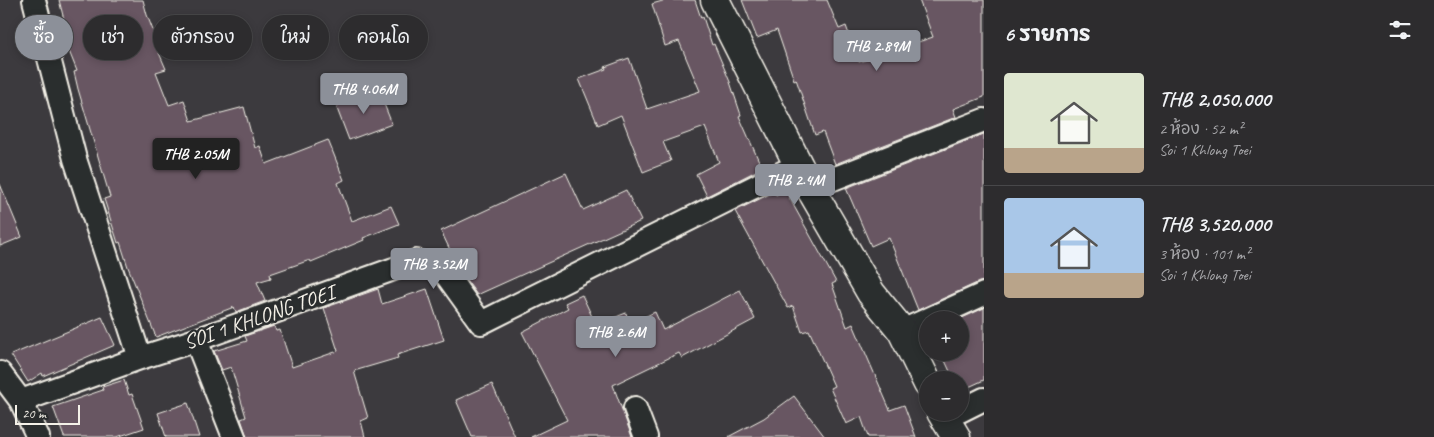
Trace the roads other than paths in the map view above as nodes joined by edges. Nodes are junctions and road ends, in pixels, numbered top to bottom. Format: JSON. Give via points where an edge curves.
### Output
{"nodes":[{"id":1,"x":34,"y":0,"type":"edge"},
{"id":2,"x":715,"y":0,"type":"edge"},
{"id":3,"x":984,"y":120,"type":"edge"},
{"id":4,"x":804,"y":176,"type":"junction"},
{"id":5,"x":984,"y":294,"type":"edge"},
{"id":6,"x":902,"y":331,"type":"junction"},
{"id":7,"x":196,"y":340,"type":"junction"},
{"id":8,"x":140,"y":358,"type":"junction"},
{"id":9,"x":922,"y":371,"type":"edge"},
{"id":10,"x":0,"y":373,"type":"edge"},
{"id":11,"x":984,"y":400,"type":"edge"},
{"id":12,"x":20,"y":401,"type":"junction"},
{"id":13,"x":636,"y":408,"type":"dead end"},
{"id":14,"x":969,"y":408,"type":"edge"},
{"id":15,"x":38,"y":437,"type":"edge"},
{"id":16,"x":234,"y":437,"type":"edge"},
{"id":17,"x":646,"y":437,"type":"edge"}],
"edges":[{"from":1,"to":8,"type":"street","via":[[76,159]]},
{"from":2,"to":4,"type":"street"},
{"from":3,"to":4,"type":"street"},
{"from":4,"to":6,"type":"street","via":[[871,293]]},
{"from":4,"to":7,"type":"street","name":"SOI 1 KHLONG TOEI","via":[[481,323],[442,269],[416,261]]},
{"from":5,"to":6,"type":"street"},
{"from":6,"to":9,"type":"street"},
{"from":7,"to":8,"type":"street","name":"SOI 1 KHLONG TOEI"},
{"from":7,"to":16,"type":"street"},
{"from":8,"to":12,"type":"street","name":"SOI 1 KHLONG TOEI"},
{"from":10,"to":12,"type":"street"},
{"from":11,"to":14,"type":"street"},
{"from":12,"to":15,"type":"street"},
{"from":13,"to":17,"type":"street"}]}
